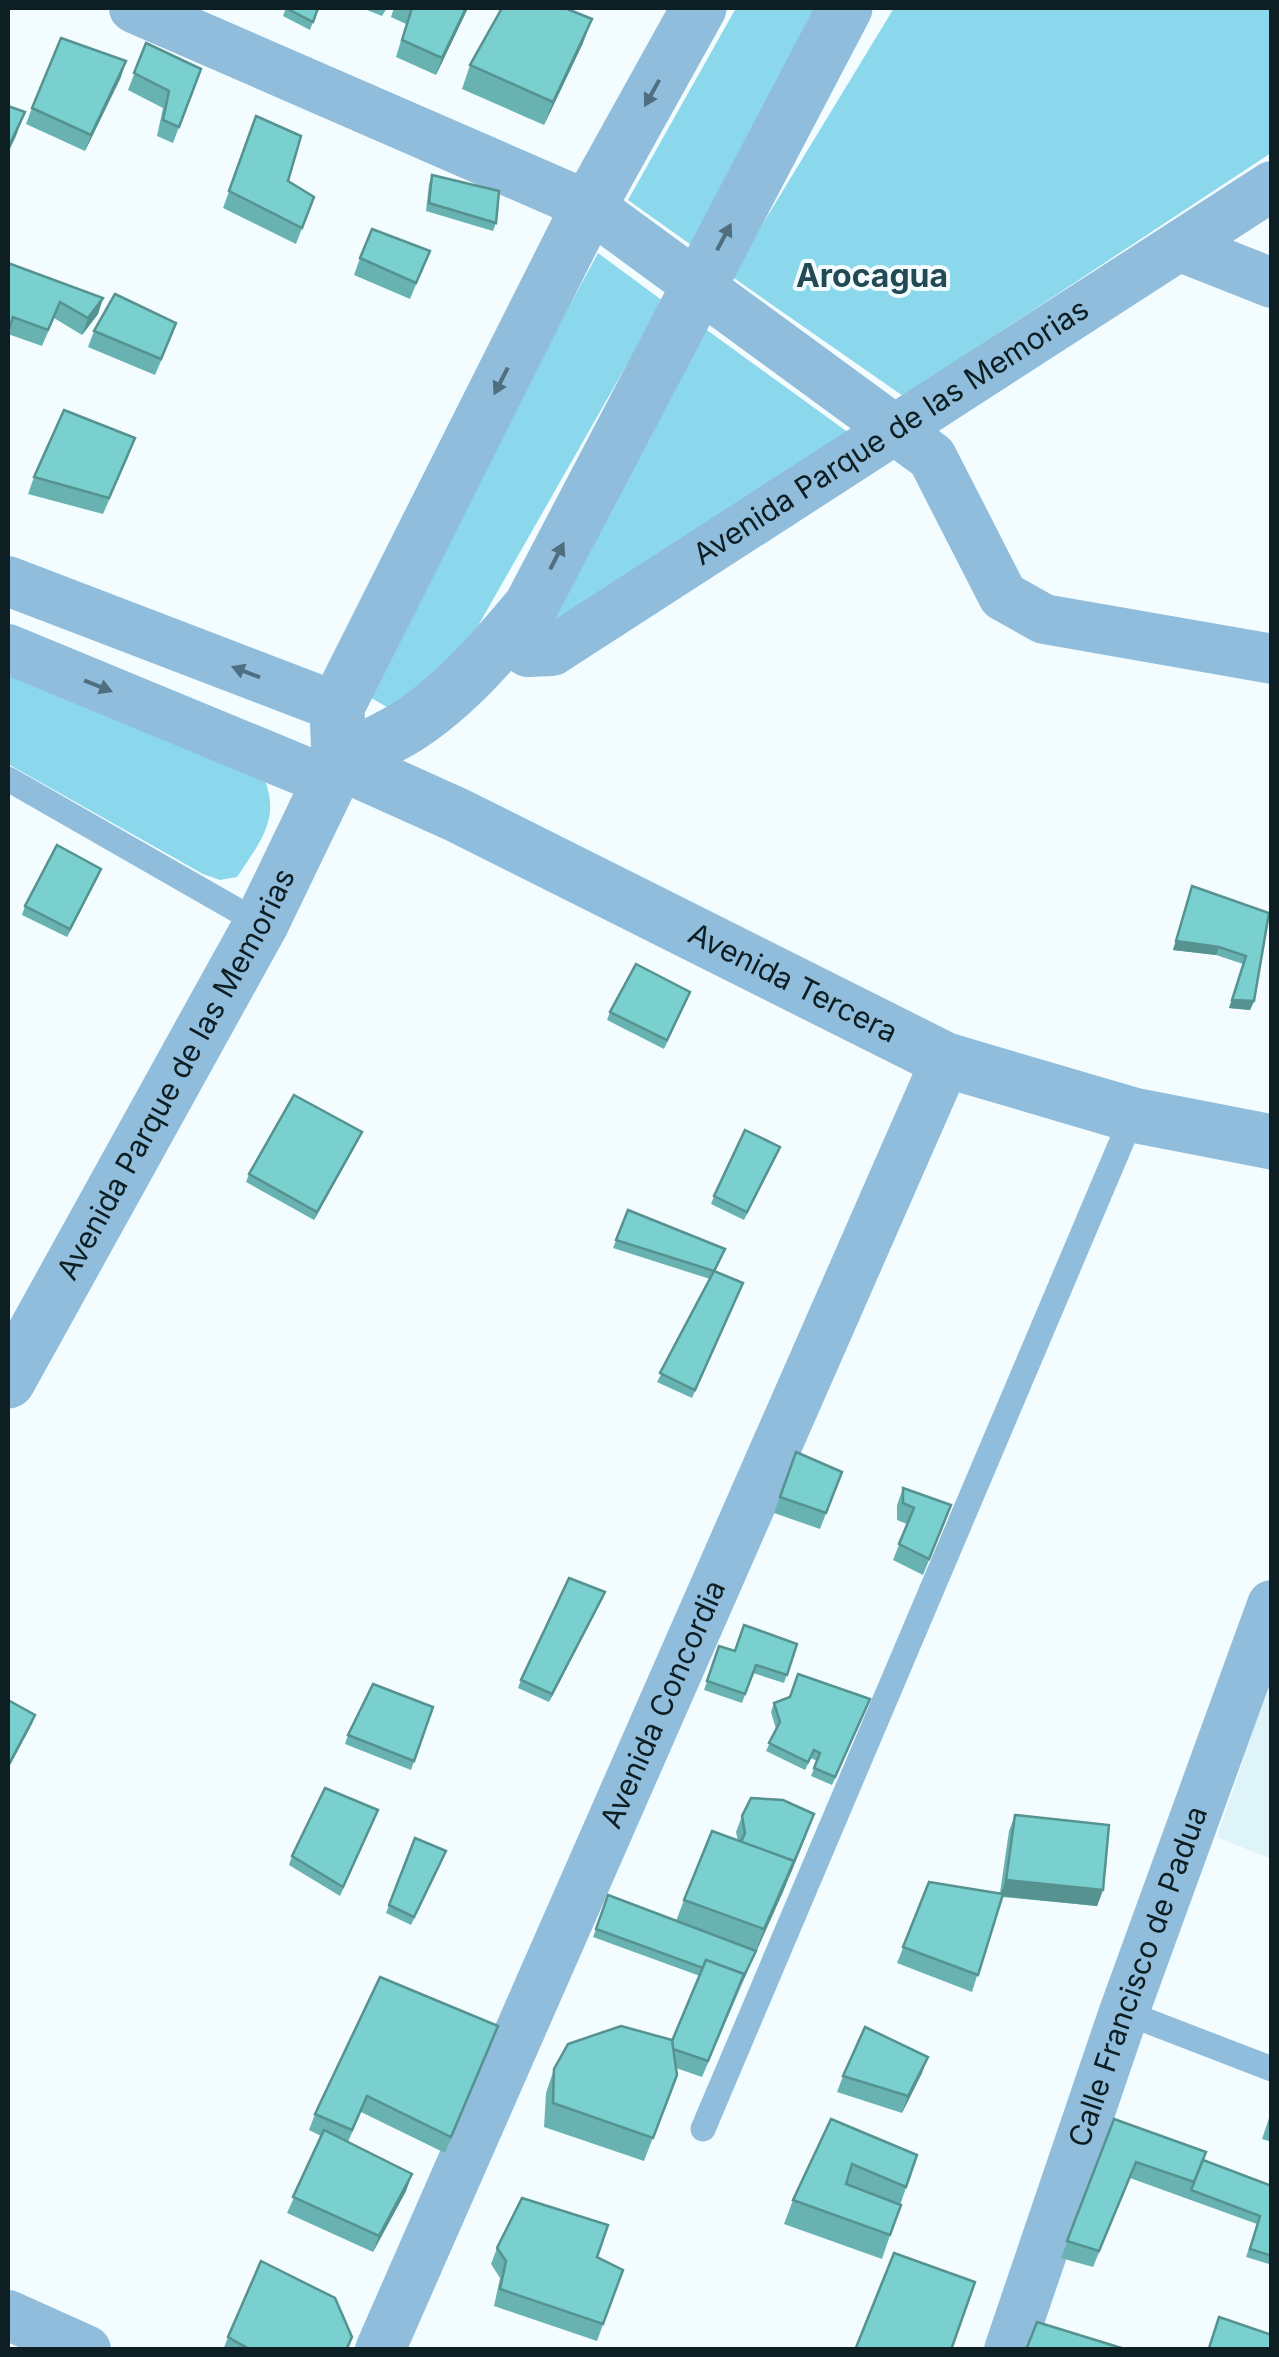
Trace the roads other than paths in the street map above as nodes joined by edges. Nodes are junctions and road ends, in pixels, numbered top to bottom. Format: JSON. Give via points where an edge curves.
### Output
{"nodes":[{"id":1,"x":134,"y":8,"type":"edge"},
{"id":2,"x":699,"y":8,"type":"edge"},
{"id":3,"x":845,"y":8,"type":"edge"},
{"id":4,"x":1272,"y":186,"type":"edge"},
{"id":5,"x":588,"y":206,"type":"junction"},
{"id":6,"x":1182,"y":246,"type":"junction"},
{"id":7,"x":1272,"y":283,"type":"edge"},
{"id":8,"x":697,"y":288,"type":"junction"},
{"id":9,"x":891,"y":429,"type":"junction"},
{"id":10,"x":8,"y":580,"type":"edge"},
{"id":11,"x":505,"y":638,"type":"junction"},
{"id":12,"x":8,"y":649,"type":"edge"},
{"id":13,"x":1272,"y":659,"type":"edge"},
{"id":14,"x":338,"y":707,"type":"junction"},
{"id":15,"x":334,"y":772,"type":"junction"},
{"id":16,"x":8,"y":779,"type":"edge"},
{"id":17,"x":261,"y":924,"type":"junction"},
{"id":18,"x":946,"y":1060,"type":"junction"},
{"id":19,"x":1134,"y":1114,"type":"junction"},
{"id":20,"x":1272,"y":1142,"type":"edge"},
{"id":21,"x":8,"y":1381,"type":"edge"},
{"id":22,"x":1272,"y":1605,"type":"edge"},
{"id":23,"x":1124,"y":2012,"type":"junction"},
{"id":24,"x":1272,"y":2069,"type":"edge"},
{"id":25,"x":703,"y":2129,"type":"dead end"},
{"id":26,"x":8,"y":2315,"type":"edge"},
{"id":27,"x":86,"y":2350,"type":"edge"},
{"id":28,"x":380,"y":2350,"type":"edge"},
{"id":29,"x":1009,"y":2350,"type":"edge"}],
"edges":[{"from":1,"to":5,"type":"street"},
{"from":2,"to":5,"type":"street","one_way":true},
{"from":8,"to":3,"type":"street","one_way":true},
{"from":4,"to":6,"type":"street","name":"Avenida Parque de las Memorias"},
{"from":5,"to":8,"type":"street"},
{"from":5,"to":14,"type":"street","one_way":true},
{"from":6,"to":7,"type":"street"},
{"from":6,"to":9,"type":"street","name":"Avenida Parque de las Memorias"},
{"from":8,"to":9,"type":"street"},
{"from":11,"to":8,"type":"street","one_way":true,"via":[[531,606]]},
{"from":9,"to":11,"type":"street","name":"Avenida Parque de las Memorias","via":[[552,651],[528,652]]},
{"from":9,"to":13,"type":"street","via":[[932,457],[1003,596],[1044,619]]},
{"from":14,"to":10,"type":"street","one_way":true},
{"from":11,"to":15,"type":"street","via":[[441,701]]},
{"from":12,"to":15,"type":"street","name":"Avenida Tercera","one_way":true},
{"from":14,"to":15,"type":"street"},
{"from":15,"to":17,"type":"street","name":"Avenida Parque de las Memorias"},
{"from":15,"to":18,"type":"street","name":"Avenida Tercera","via":[[457,816]]},
{"from":16,"to":17,"type":"lane"},
{"from":17,"to":21,"type":"street","name":"Avenida Parque de las Memorias"},
{"from":18,"to":19,"type":"street","name":"Avenida Tercera"},
{"from":18,"to":28,"type":"street","name":"Avenida Concordia"},
{"from":19,"to":20,"type":"street","name":"Avenida Tercera"},
{"from":19,"to":25,"type":"lane"},
{"from":22,"to":23,"type":"street","name":"Calle Francisco de Padua"},
{"from":23,"to":24,"type":"lane"},
{"from":23,"to":29,"type":"street","name":"Calle Francisco de Padua"},
{"from":26,"to":27,"type":"street"}]}
